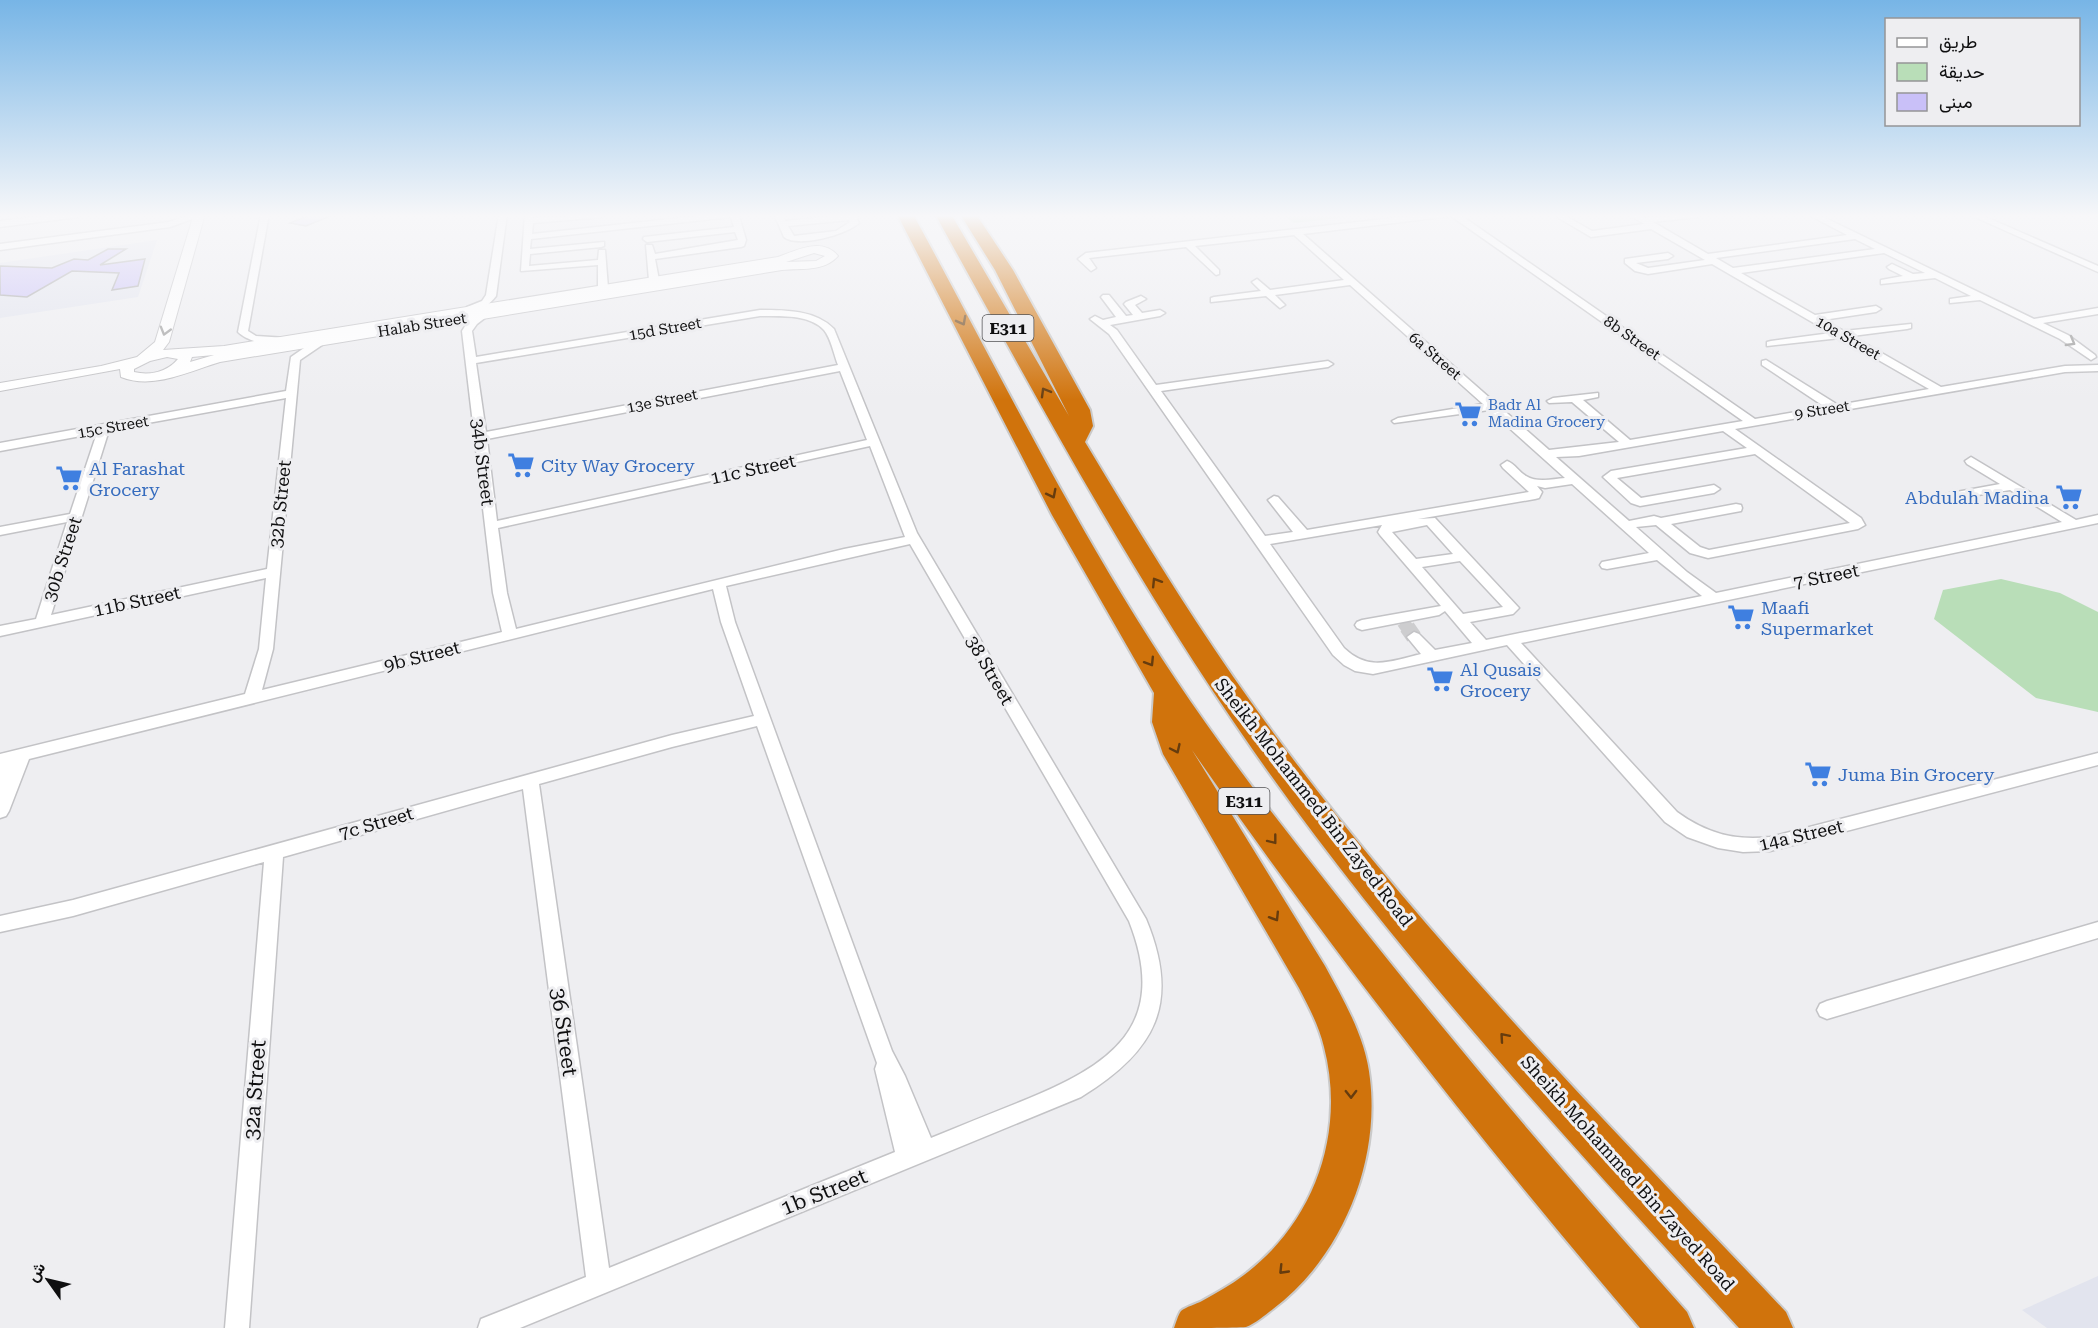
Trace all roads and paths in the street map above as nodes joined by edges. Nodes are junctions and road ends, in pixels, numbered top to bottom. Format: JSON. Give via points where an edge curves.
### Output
{"nodes":[{"id":1,"x":183,"y":276,"type":"edge"},
{"id":2,"x":191,"y":276,"type":"edge"},
{"id":3,"x":253,"y":276,"type":"edge"},
{"id":4,"x":494,"y":276,"type":"edge"},
{"id":5,"x":603,"y":276,"type":"edge"},
{"id":6,"x":653,"y":276,"type":"edge"},
{"id":7,"x":679,"y":276,"type":"edge"},
{"id":8,"x":719,"y":276,"type":"edge"},
{"id":9,"x":938,"y":276,"type":"edge"},
{"id":10,"x":978,"y":276,"type":"edge"},
{"id":11,"x":1007,"y":276,"type":"edge"},
{"id":12,"x":1344,"y":276,"type":"edge"},
{"id":13,"x":1543,"y":276,"type":"edge"},
{"id":14,"x":1741,"y":276,"type":"edge"},
{"id":15,"x":1921,"y":276,"type":"edge"},
{"id":16,"x":1939,"y":276,"type":"edge"},
{"id":17,"x":1913,"y":277,"type":"joint"},
{"id":18,"x":654,"y":280,"type":"junction"},
{"id":19,"x":1257,"y":282,"type":"dead end"},
{"id":20,"x":1351,"y":282,"type":"junction"},
{"id":21,"x":1884,"y":282,"type":"dead end"},
{"id":22,"x":603,"y":288,"type":"junction"},
{"id":23,"x":1268,"y":293,"type":"junction"},
{"id":24,"x":491,"y":296,"type":"junction"},
{"id":25,"x":1106,"y":297,"type":"dead end"},
{"id":26,"x":1982,"y":297,"type":"junction"},
{"id":27,"x":1141,"y":299,"type":"dead end"},
{"id":28,"x":1214,"y":300,"type":"dead end"},
{"id":29,"x":1953,"y":301,"type":"dead end"},
{"id":30,"x":509,"y":303,"type":"junction"},
{"id":31,"x":1130,"y":305,"type":"junction"},
{"id":32,"x":1280,"y":305,"type":"dead end"},
{"id":33,"x":1113,"y":307,"type":"junction"},
{"id":34,"x":471,"y":309,"type":"junction"},
{"id":35,"x":1876,"y":309,"type":"dead end"},
{"id":36,"x":2098,"y":311,"type":"edge"},
{"id":37,"x":1160,"y":313,"type":"dead end"},
{"id":38,"x":485,"y":314,"type":"junction"},
{"id":39,"x":1139,"y":316,"type":"junction"},
{"id":40,"x":806,"y":317,"type":"joint"},
{"id":41,"x":1122,"y":318,"type":"junction"},
{"id":42,"x":1813,"y":318,"type":"junction"},
{"id":43,"x":440,"y":322,"type":"junction"},
{"id":44,"x":2032,"y":322,"type":"junction"},
{"id":45,"x":1907,"y":326,"type":"dead end"},
{"id":46,"x":467,"y":331,"type":"junction"},
{"id":47,"x":1842,"y":335,"type":"junction"},
{"id":48,"x":283,"y":340,"type":"junction"},
{"id":49,"x":321,"y":341,"type":"junction"},
{"id":50,"x":179,"y":344,"type":"junction"},
{"id":51,"x":1771,"y":344,"type":"dead end"},
{"id":52,"x":269,"y":350,"type":"junction"},
{"id":53,"x":1319,"y":356,"type":"dead end"},
{"id":54,"x":141,"y":359,"type":"junction"},
{"id":55,"x":295,"y":359,"type":"junction"},
{"id":56,"x":2095,"y":360,"type":"edge"},
{"id":57,"x":471,"y":363,"type":"junction"},
{"id":58,"x":1766,"y":363,"type":"dead end"},
{"id":59,"x":1328,"y":364,"type":"dead end"},
{"id":60,"x":845,"y":367,"type":"junction"},
{"id":61,"x":173,"y":371,"type":"junction"},
{"id":62,"x":134,"y":377,"type":"junction"},
{"id":63,"x":1151,"y":384,"type":"junction"},
{"id":64,"x":0,"y":387,"type":"edge"},
{"id":65,"x":1940,"y":391,"type":"junction"},
{"id":66,"x":0,"y":395,"type":"edge"},
{"id":67,"x":291,"y":395,"type":"junction"},
{"id":68,"x":1594,"y":395,"type":"dead end"},
{"id":69,"x":1574,"y":398,"type":"junction"},
{"id":70,"x":1553,"y":401,"type":"dead end"},
{"id":71,"x":1492,"y":406,"type":"junction"},
{"id":72,"x":1835,"y":408,"type":"junction"},
{"id":73,"x":1398,"y":421,"type":"dead end"},
{"id":74,"x":1752,"y":422,"type":"junction"},
{"id":75,"x":1725,"y":427,"type":"junction"},
{"id":76,"x":104,"y":428,"type":"junction"},
{"id":77,"x":480,"y":437,"type":"junction"},
{"id":78,"x":873,"y":442,"type":"junction"},
{"id":79,"x":1073,"y":443,"type":"junction"},
{"id":80,"x":1628,"y":444,"type":"junction"},
{"id":81,"x":0,"y":447,"type":"edge"},
{"id":82,"x":1756,"y":450,"type":"junction"},
{"id":83,"x":1549,"y":457,"type":"junction"},
{"id":84,"x":1971,"y":461,"type":"dead end"},
{"id":85,"x":1507,"y":465,"type":"dead end"},
{"id":86,"x":1523,"y":480,"type":"junction"},
{"id":87,"x":1575,"y":480,"type":"junction"},
{"id":88,"x":2011,"y":486,"type":"junction"},
{"id":89,"x":1714,"y":489,"type":"dead end"},
{"id":90,"x":1944,"y":498,"type":"dead end"},
{"id":91,"x":1274,"y":500,"type":"dead end"},
{"id":92,"x":1638,"y":501,"type":"junction"},
{"id":93,"x":1736,"y":508,"type":"dead end"},
{"id":94,"x":1609,"y":510,"type":"junction"},
{"id":95,"x":76,"y":517,"type":"junction"},
{"id":96,"x":2098,"y":519,"type":"edge"},
{"id":97,"x":1661,"y":522,"type":"junction"},
{"id":98,"x":2074,"y":524,"type":"junction"},
{"id":99,"x":1626,"y":525,"type":"junction"},
{"id":100,"x":491,"y":526,"type":"junction"},
{"id":101,"x":0,"y":531,"type":"edge"},
{"id":102,"x":1302,"y":534,"type":"junction"},
{"id":103,"x":911,"y":536,"type":"junction"},
{"id":104,"x":1262,"y":541,"type":"junction"},
{"id":105,"x":1659,"y":555,"type":"junction"},
{"id":106,"x":1463,"y":556,"type":"junction"},
{"id":107,"x":1413,"y":564,"type":"junction"},
{"id":108,"x":1607,"y":565,"type":"dead end"},
{"id":109,"x":273,"y":572,"type":"junction"},
{"id":110,"x":714,"y":585,"type":"junction"},
{"id":111,"x":1709,"y":599,"type":"junction"},
{"id":112,"x":1439,"y":610,"type":"dead end"},
{"id":113,"x":1461,"y":619,"type":"junction"},
{"id":114,"x":42,"y":622,"type":"junction"},
{"id":115,"x":1362,"y":625,"type":"dead end"},
{"id":116,"x":0,"y":631,"type":"edge"},
{"id":117,"x":504,"y":636,"type":"junction"},
{"id":118,"x":1414,"y":637,"type":"tunnel mouth"},
{"id":119,"x":1510,"y":640,"type":"junction"},
{"id":120,"x":1483,"y":646,"type":"junction"},
{"id":121,"x":1432,"y":656,"type":"junction"},
{"id":122,"x":1169,"y":692,"type":"junction"},
{"id":123,"x":259,"y":696,"type":"junction"},
{"id":124,"x":761,"y":715,"type":"junction"},
{"id":125,"x":10,"y":758,"type":"edge"},
{"id":126,"x":2098,"y":759,"type":"edge"},
{"id":127,"x":530,"y":781,"type":"junction"},
{"id":128,"x":0,"y":789,"type":"edge"},
{"id":129,"x":0,"y":811,"type":"edge"},
{"id":130,"x":274,"y":852,"type":"junction"},
{"id":131,"x":73,"y":908,"type":"junction"},
{"id":132,"x":0,"y":924,"type":"edge"},
{"id":133,"x":2098,"y":930,"type":"edge"},
{"id":134,"x":0,"y":933,"type":"edge"},
{"id":135,"x":1827,"y":1010,"type":"dead end"},
{"id":136,"x":1141,"y":1030,"type":"joint"},
{"id":137,"x":916,"y":1155,"type":"junction"},
{"id":138,"x":599,"y":1284,"type":"junction"},
{"id":139,"x":237,"y":1328,"type":"edge"},
{"id":140,"x":490,"y":1328,"type":"edge"},
{"id":141,"x":1197,"y":1328,"type":"edge"},
{"id":142,"x":1671,"y":1328,"type":"edge"},
{"id":143,"x":1770,"y":1328,"type":"edge"}],
"edges":[{"from":1,"to":54,"type":"street","one_way":true,"via":[[162,342]]},
{"from":2,"to":50,"type":"street"},
{"from":3,"to":48,"type":"street","via":[[243,332],[254,339]]},
{"from":4,"to":24,"type":"street"},
{"from":5,"to":22,"type":"street"},
{"from":6,"to":18,"type":"street"},
{"from":7,"to":18,"type":"street","name":"Halab Street"},
{"from":8,"to":38,"type":"street","name":"Halab Street"},
{"from":9,"to":122,"type":"highway","number":"E311","one_way":true,"via":[[1073,533]]},
{"from":79,"to":10,"type":"highway","name":"Sheikh Mohammed Bin Zayed Road","number":"E311","one_way":true},
{"from":11,"to":79,"type":"highway","via":[[1079,410],[1082,426]]},
{"from":12,"to":20,"type":"street","name":"6a Street"},
{"from":13,"to":74,"type":"street","name":"8b Street"},
{"from":14,"to":42,"type":"street","name":"10a Street"},
{"from":15,"to":17,"type":"street"},
{"from":16,"to":26,"type":"street"},
{"from":17,"to":21,"type":"street"},
{"from":18,"to":22,"type":"street","name":"Halab Street"},
{"from":19,"to":23,"type":"street"},
{"from":20,"to":23,"type":"street"},
{"from":20,"to":71,"type":"street","name":"6a Street"},
{"from":22,"to":30,"type":"street","name":"Halab Street"},
{"from":23,"to":28,"type":"street"},
{"from":23,"to":32,"type":"street"},
{"from":24,"to":30,"type":"street"},
{"from":24,"to":34,"type":"street"},
{"from":25,"to":33,"type":"street"},
{"from":26,"to":29,"type":"street"},
{"from":26,"to":44,"type":"street"},
{"from":27,"to":31,"type":"street"},
{"from":30,"to":34,"type":"street","name":"Halab Street"},
{"from":31,"to":33,"type":"street"},
{"from":31,"to":39,"type":"street"},
{"from":33,"to":41,"type":"street"},
{"from":34,"to":48,"type":"street","name":"Halab Street"},
{"from":35,"to":42,"type":"street"},
{"from":36,"to":44,"type":"street"},
{"from":37,"to":39,"type":"street"},
{"from":38,"to":43,"type":"street","name":"Halab Street"},
{"from":38,"to":46,"type":"street"},
{"from":39,"to":41,"type":"street"},
{"from":40,"to":57,"type":"street","name":"15d Street","via":[[751,314]]},
{"from":40,"to":60,"type":"street","name":"38 Street","via":[[825,325],[832,333]]},
{"from":41,"to":63,"type":"street","name":"7 Street","via":[[1099,321],[1113,332]]},
{"from":42,"to":47,"type":"street","name":"10a Street"},
{"from":43,"to":46,"type":"street"},
{"from":43,"to":49,"type":"street","name":"Halab Street"},
{"from":44,"to":56,"type":"street","one_way":true,"via":[[2071,341]]},
{"from":45,"to":47,"type":"street"},
{"from":46,"to":57,"type":"street","name":"34b Street"},
{"from":47,"to":51,"type":"street"},
{"from":47,"to":65,"type":"street","name":"10a Street"},
{"from":48,"to":50,"type":"street","name":"Halab Street"},
{"from":49,"to":52,"type":"street","name":"Halab Street"},
{"from":49,"to":55,"type":"street"},
{"from":50,"to":54,"type":"street","name":"Halab Street","via":[[167,353]]},
{"from":50,"to":61,"type":"street","via":[[186,358]]},
{"from":52,"to":55,"type":"street"},
{"from":52,"to":61,"type":"street","name":"Halab Street","via":[[208,360]]},
{"from":53,"to":63,"type":"street"},
{"from":54,"to":62,"type":"street","via":[[126,371]]},
{"from":54,"to":64,"type":"street"},
{"from":55,"to":67,"type":"street","name":"32b Street"},
{"from":56,"to":65,"type":"street","name":"9 Street"},
{"from":57,"to":77,"type":"street","name":"34b Street"},
{"from":58,"to":72,"type":"street"},
{"from":59,"to":63,"type":"street"},
{"from":60,"to":77,"type":"street","name":"13e Street"},
{"from":60,"to":78,"type":"street","name":"38 Street"},
{"from":61,"to":62,"type":"street","name":"Halab Street"},
{"from":62,"to":66,"type":"street"},
{"from":63,"to":104,"type":"street","name":"7 Street"},
{"from":65,"to":72,"type":"street","name":"9 Street"},
{"from":67,"to":76,"type":"street","name":"15c Street"},
{"from":67,"to":109,"type":"street","name":"32b Street"},
{"from":68,"to":69,"type":"street"},
{"from":69,"to":70,"type":"street"},
{"from":69,"to":80,"type":"street"},
{"from":71,"to":73,"type":"street"},
{"from":71,"to":83,"type":"street","name":"6a Street"},
{"from":72,"to":74,"type":"street","name":"9 Street"},
{"from":74,"to":75,"type":"street","name":"9 Street"},
{"from":75,"to":80,"type":"street","name":"9 Street"},
{"from":75,"to":82,"type":"street"},
{"from":76,"to":81,"type":"street","name":"15c Street"},
{"from":76,"to":95,"type":"street","name":"30b Street"},
{"from":77,"to":100,"type":"street","name":"34b Street"},
{"from":78,"to":100,"type":"street","name":"11c Street"},
{"from":78,"to":103,"type":"street","name":"38 Street"},
{"from":143,"to":79,"type":"highway","name":"Sheikh Mohammed Bin Zayed Road","number":"E311","one_way":true,"via":[[1508,1041],[1346,848],[1203,655]]},
{"from":80,"to":83,"type":"street","name":"9 Street"},
{"from":82,"to":92,"type":"street","via":[[1610,476]]},
{"from":82,"to":97,"type":"street","via":[[1857,525],[1708,554],[1695,550]]},
{"from":83,"to":87,"type":"street","name":"6a Street"},
{"from":84,"to":88,"type":"street"},
{"from":85,"to":86,"type":"street"},
{"from":86,"to":87,"type":"street","via":[[1541,484]]},
{"from":86,"to":102,"type":"street","via":[[1535,495]]},
{"from":87,"to":94,"type":"street","name":"6a Street"},
{"from":88,"to":90,"type":"street"},
{"from":88,"to":98,"type":"street"},
{"from":89,"to":92,"type":"street"},
{"from":91,"to":102,"type":"street"},
{"from":92,"to":94,"type":"street","via":[[1635,507]]},
{"from":93,"to":97,"type":"street"},
{"from":94,"to":99,"type":"street","name":"6a Street"},
{"from":95,"to":101,"type":"street"},
{"from":95,"to":114,"type":"street","name":"30b Street"},
{"from":96,"to":98,"type":"street","name":"7 Street"},
{"from":97,"to":99,"type":"street"},
{"from":98,"to":111,"type":"street","name":"7 Street"},
{"from":99,"to":105,"type":"street","name":"6a Street"},
{"from":100,"to":117,"type":"street","name":"34b Street"},
{"from":102,"to":104,"type":"street"},
{"from":103,"to":110,"type":"street","name":"9b Street"},
{"from":103,"to":136,"type":"street","name":"38 Street","via":[[1147,940],[1154,984]]},
{"from":104,"to":121,"type":"street","name":"7 Street","via":[[1342,658],[1363,668],[1385,669]]},
{"from":105,"to":108,"type":"street"},
{"from":105,"to":111,"type":"street","name":"6a Street","via":[[1689,586]]},
{"from":106,"to":107,"type":"street"},
{"from":106,"to":107,"type":"street","via":[[1430,521],[1387,527],[1385,531]]},
{"from":106,"to":113,"type":"street","via":[[1512,608]]},
{"from":107,"to":113,"type":"street"},
{"from":109,"to":114,"type":"street","name":"11b Street"},
{"from":109,"to":123,"type":"street","name":"32b Street"},
{"from":110,"to":117,"type":"street","name":"9b Street"},
{"from":110,"to":124,"type":"street"},
{"from":111,"to":119,"type":"street","name":"7 Street"},
{"from":112,"to":115,"type":"street"},
{"from":113,"to":120,"type":"street"},
{"from":114,"to":116,"type":"street","name":"11b Street"},
{"from":117,"to":123,"type":"street","name":"9b Street"},
{"from":118,"to":121,"type":"street"},
{"from":119,"to":120,"type":"street","name":"7 Street"},
{"from":119,"to":126,"type":"street","name":"14a Street","via":[[1671,817],[1698,835],[1729,844],[1770,844]]},
{"from":120,"to":121,"type":"street","name":"7 Street"},
{"from":122,"to":141,"type":"highway","one_way":true,"via":[[1167,722],[1178,754],[1312,977],[1345,1048],[1351,1086],[1351,1125],[1344,1165],[1330,1203],[1309,1240],[1281,1273],[1246,1302]]},
{"from":122,"to":142,"type":"highway","number":"E311","one_way":true,"via":[[1255,817],[1373,971],[1473,1096]]},
{"from":123,"to":125,"type":"street","name":"9b Street"},
{"from":124,"to":127,"type":"street","name":"7c Street"},
{"from":124,"to":137,"type":"street","via":[[883,1054],[888,1086]]},
{"from":125,"to":128,"type":"street"},
{"from":125,"to":129,"type":"street"},
{"from":127,"to":130,"type":"street","name":"7c Street"},
{"from":127,"to":138,"type":"street","name":"36 Street"},
{"from":130,"to":131,"type":"street","name":"7c Street"},
{"from":130,"to":139,"type":"street","name":"32a Street"},
{"from":131,"to":132,"type":"street","name":"7c Street"},
{"from":131,"to":134,"type":"street","name":"7c Street"},
{"from":133,"to":135,"type":"street"},
{"from":136,"to":137,"type":"street","name":"1b Street","via":[[1114,1064],[1074,1090]]},
{"from":137,"to":138,"type":"street","name":"1b Street"},
{"from":138,"to":140,"type":"street","name":"1b Street"}]}
